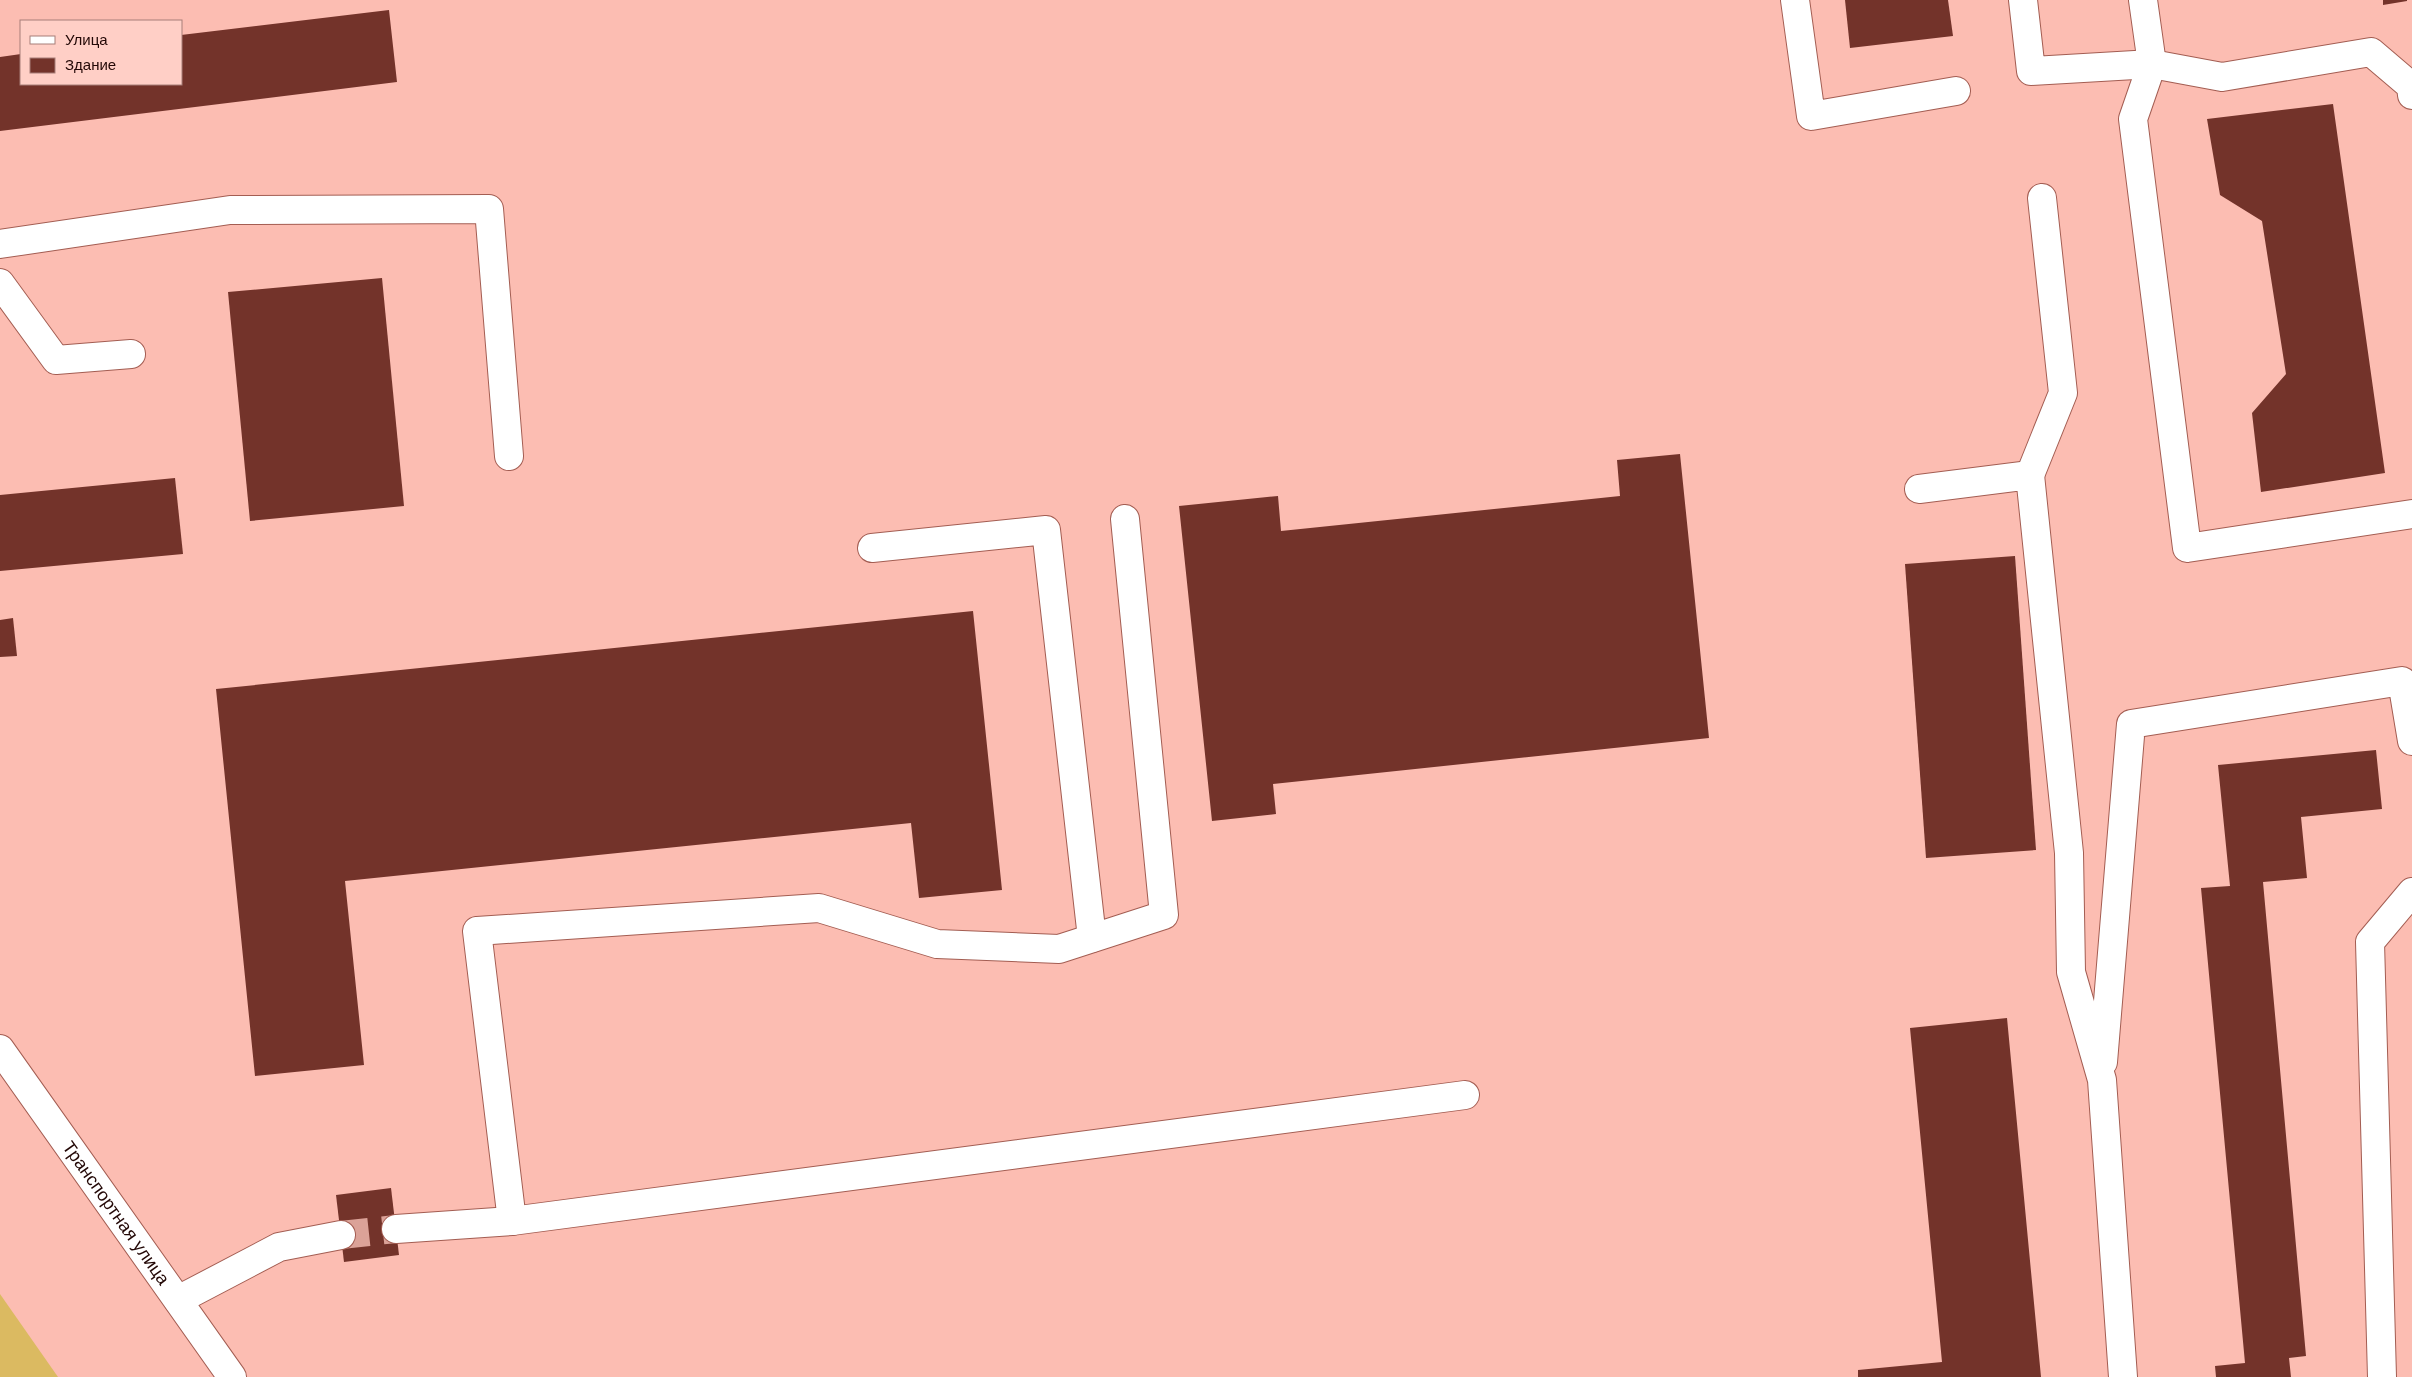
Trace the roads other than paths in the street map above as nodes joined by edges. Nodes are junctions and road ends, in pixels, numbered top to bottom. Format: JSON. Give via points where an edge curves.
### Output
{"nodes":[{"id":1,"x":1795,"y":0,"type":"edge"},
{"id":2,"x":2022,"y":0,"type":"edge"},
{"id":3,"x":2143,"y":0,"type":"edge"},
{"id":4,"x":2152,"y":64,"type":"junction"},
{"id":5,"x":1956,"y":91,"type":"dead end"},
{"id":6,"x":2412,"y":95,"type":"edge"},
{"id":7,"x":2042,"y":198,"type":"dead end"},
{"id":8,"x":0,"y":244,"type":"edge"},
{"id":9,"x":0,"y":283,"type":"edge"},
{"id":10,"x":131,"y":354,"type":"dead end"},
{"id":11,"x":509,"y":456,"type":"dead end"},
{"id":12,"x":2030,"y":475,"type":"junction"},
{"id":13,"x":1919,"y":489,"type":"dead end"},
{"id":14,"x":2412,"y":514,"type":"edge"},
{"id":15,"x":1125,"y":519,"type":"dead end"},
{"id":16,"x":872,"y":548,"type":"dead end"},
{"id":17,"x":2412,"y":741,"type":"edge"},
{"id":18,"x":2412,"y":892,"type":"edge"},
{"id":19,"x":1092,"y":938,"type":"junction"},
{"id":20,"x":0,"y":1049,"type":"edge"},
{"id":21,"x":2102,"y":1080,"type":"junction"},
{"id":22,"x":1465,"y":1095,"type":"dead end"},
{"id":23,"x":512,"y":1221,"type":"junction"},
{"id":24,"x":396,"y":1229,"type":"tunnel mouth"},
{"id":25,"x":341,"y":1235,"type":"tunnel mouth"},
{"id":26,"x":178,"y":1300,"type":"junction"},
{"id":27,"x":232,"y":1377,"type":"edge"},
{"id":28,"x":2123,"y":1377,"type":"edge"},
{"id":29,"x":2382,"y":1377,"type":"edge"}],
"edges":[{"from":1,"to":5,"type":"street","via":[[1811,116]]},
{"from":2,"to":4,"type":"street","via":[[2031,71]]},
{"from":3,"to":4,"type":"street"},
{"from":4,"to":6,"type":"street","via":[[2222,77],[2371,52],[2411,86]]},
{"from":4,"to":14,"type":"street","via":[[2133,119],[2187,548]]},
{"from":7,"to":12,"type":"street","via":[[2063,393]]},
{"from":8,"to":11,"type":"street","via":[[230,210],[489,209]]},
{"from":9,"to":10,"type":"street","via":[[56,360]]},
{"from":12,"to":13,"type":"street"},
{"from":12,"to":21,"type":"street","via":[[2069,853],[2071,972]]},
{"from":15,"to":19,"type":"street","via":[[1164,915]]},
{"from":16,"to":19,"type":"street","via":[[1046,530]]},
{"from":17,"to":21,"type":"street","via":[[2402,681],[2131,724]]},
{"from":18,"to":29,"type":"street","via":[[2370,942]]},
{"from":19,"to":23,"type":"street","via":[[1059,949],[937,944],[819,908],[477,931]]},
{"from":20,"to":26,"type":"street","name":"Транспортная улица"},
{"from":21,"to":28,"type":"street"},
{"from":22,"to":23,"type":"street"},
{"from":23,"to":24,"type":"street"},
{"from":25,"to":26,"type":"street","via":[[280,1247]]},
{"from":26,"to":27,"type":"street","name":"Транспортная улица"}]}
